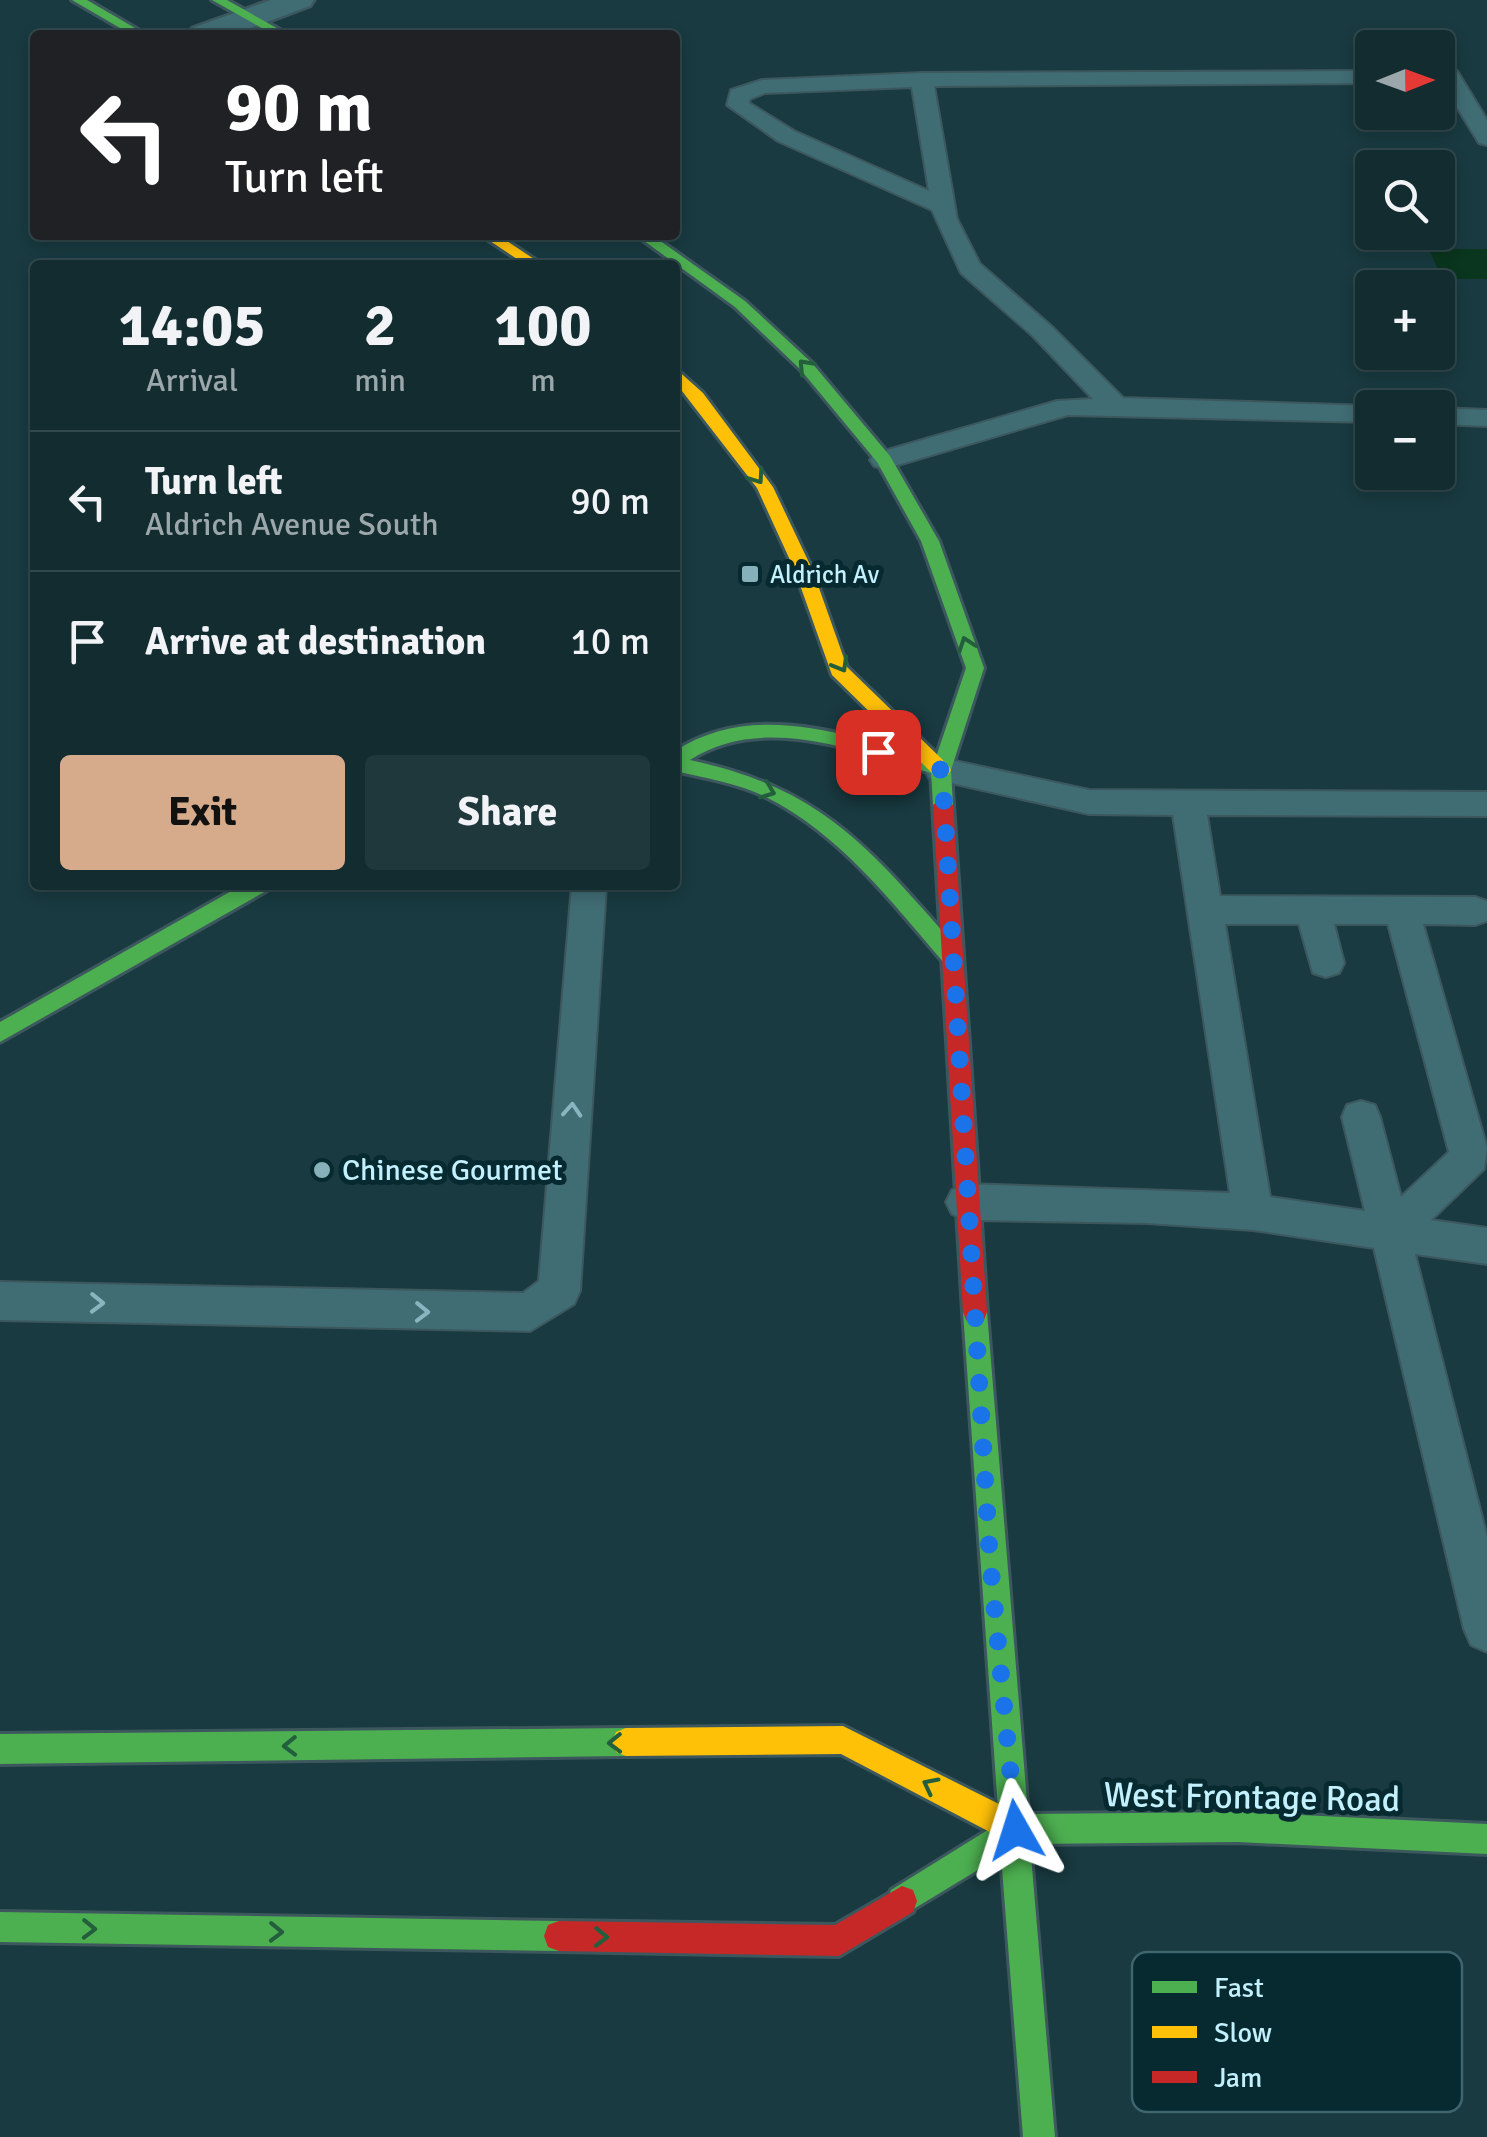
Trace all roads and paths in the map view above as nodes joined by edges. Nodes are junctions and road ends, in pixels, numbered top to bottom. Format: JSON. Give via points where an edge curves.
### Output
{"nodes":[{"id":1,"x":78,"y":0,"type":"edge"},
{"id":2,"x":218,"y":0,"type":"edge"},
{"id":3,"x":299,"y":0,"type":"edge"},
{"id":4,"x":249,"y":16,"type":"junction"},
{"id":5,"x":132,"y":30,"type":"edge"},
{"id":6,"x":216,"y":30,"type":"edge"},
{"id":7,"x":274,"y":30,"type":"edge"},
{"id":8,"x":1355,"y":77,"type":"edge"},
{"id":9,"x":922,"y":80,"type":"junction"},
{"id":10,"x":1455,"y":81,"type":"edge"},
{"id":11,"x":1487,"y":138,"type":"edge"},
{"id":12,"x":943,"y":206,"type":"junction"},
{"id":13,"x":496,"y":240,"type":"edge"},
{"id":14,"x":650,"y":240,"type":"edge"},
{"id":15,"x":528,"y":260,"type":"edge"},
{"id":16,"x":679,"y":260,"type":"edge"},
{"id":17,"x":680,"y":261,"type":"edge"},
{"id":18,"x":680,"y":378,"type":"edge"},
{"id":19,"x":1114,"y":406,"type":"junction"},
{"id":20,"x":1355,"y":413,"type":"edge"},
{"id":21,"x":1455,"y":417,"type":"edge"},
{"id":22,"x":1487,"y":418,"type":"edge"},
{"id":23,"x":884,"y":460,"type":"junction"},
{"id":24,"x":680,"y":759,"type":"edge"},
{"id":25,"x":680,"y":763,"type":"edge"},
{"id":26,"x":942,"y":770,"type":"junction"},
{"id":27,"x":1188,"y":802,"type":"junction"},
{"id":28,"x":1487,"y":804,"type":"edge"},
{"id":29,"x":250,"y":890,"type":"edge"},
{"id":30,"x":590,"y":890,"type":"edge"},
{"id":31,"x":1204,"y":910,"type":"junction"},
{"id":32,"x":1314,"y":910,"type":"junction"},
{"id":33,"x":1402,"y":911,"type":"junction"},
{"id":34,"x":1476,"y":912,"type":"dead end"},
{"id":35,"x":952,"y":957,"type":"junction"},
{"id":36,"x":1326,"y":963,"type":"dead end"},
{"id":37,"x":0,"y":1033,"type":"edge"},
{"id":38,"x":1361,"y":1117,"type":"dead end"},
{"id":39,"x":966,"y":1202,"type":"junction"},
{"id":40,"x":1253,"y":1212,"type":"junction"},
{"id":41,"x":1390,"y":1233,"type":"junction"},
{"id":42,"x":1487,"y":1246,"type":"edge"},
{"id":43,"x":0,"y":1301,"type":"edge"},
{"id":44,"x":1487,"y":1629,"type":"edge"},
{"id":45,"x":0,"y":1749,"type":"edge"},
{"id":46,"x":1016,"y":1830,"type":"junction"},
{"id":47,"x":1487,"y":1839,"type":"edge"},
{"id":48,"x":0,"y":1928,"type":"edge"},
{"id":49,"x":1040,"y":2137,"type":"edge"}],
"edges":[{"from":1,"to":5,"type":"main road"},
{"from":2,"to":4,"type":"main road"},
{"from":3,"to":4,"type":"street"},
{"from":4,"to":6,"type":"street"},
{"from":4,"to":7,"type":"main road"},
{"from":8,"to":9,"type":"lane"},
{"from":9,"to":12,"type":"lane"},
{"from":9,"to":12,"type":"lane","via":[[762,87],[738,95],[738,106],[786,136]]},
{"from":10,"to":11,"type":"lane"},
{"from":12,"to":19,"type":"lane","via":[[970,268]]},
{"from":13,"to":15,"type":"main road"},
{"from":16,"to":14,"type":"main road","one_way":true},
{"from":23,"to":17,"type":"main road","one_way":true,"via":[[806,366]]},
{"from":18,"to":26,"type":"main road","one_way":true,"via":[[765,487],[839,670]]},
{"from":19,"to":20,"type":"lane"},
{"from":19,"to":23,"type":"lane","via":[[1068,407]]},
{"from":21,"to":22,"type":"lane"},
{"from":26,"to":23,"type":"main road","one_way":true,"via":[[975,668],[930,541]]},
{"from":24,"to":26,"type":"main road","via":[[712,739],[771,731],[846,742]]},
{"from":25,"to":35,"type":"main road","one_way":true,"via":[[784,797],[850,845]]},
{"from":26,"to":27,"type":"lane","via":[[1089,802]]},
{"from":26,"to":35,"type":"main road"},
{"from":27,"to":28,"type":"lane"},
{"from":27,"to":31,"type":"lane"},
{"from":29,"to":37,"type":"main road"},
{"from":43,"to":30,"type":"lane","one_way":true,"via":[[530,1312],[559,1291]]},
{"from":31,"to":32,"type":"lane"},
{"from":31,"to":40,"type":"lane"},
{"from":32,"to":33,"type":"lane"},
{"from":32,"to":36,"type":"lane"},
{"from":33,"to":34,"type":"lane"},
{"from":33,"to":41,"type":"lane","via":[[1470,1157]]},
{"from":35,"to":39,"type":"main road"},
{"from":38,"to":41,"type":"lane"},
{"from":39,"to":40,"type":"lane"},
{"from":39,"to":46,"type":"main road"},
{"from":40,"to":41,"type":"lane"},
{"from":41,"to":42,"type":"lane"},
{"from":41,"to":44,"type":"lane"},
{"from":46,"to":45,"type":"main road","one_way":true,"via":[[843,1740]]},
{"from":46,"to":47,"type":"main road","name":"West Frontage Road","via":[[1238,1826]]},
{"from":48,"to":46,"type":"main road","one_way":true,"via":[[839,1940]]},
{"from":46,"to":49,"type":"main road"}]}
